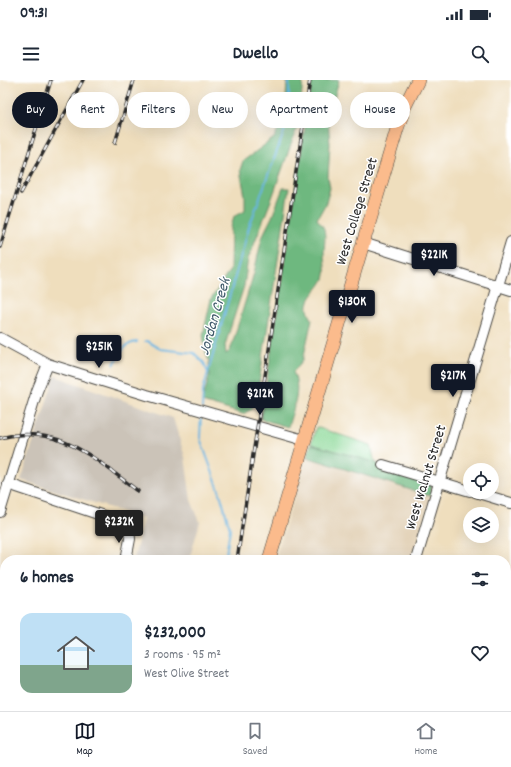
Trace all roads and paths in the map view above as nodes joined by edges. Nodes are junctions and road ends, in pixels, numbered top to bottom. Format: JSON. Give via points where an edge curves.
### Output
{"nodes":[{"id":1,"x":418,"y":80,"type":"edge"},
{"id":2,"x":511,"y":242,"type":"edge"},
{"id":3,"x":363,"y":243,"type":"junction"},
{"id":4,"x":498,"y":286,"type":"junction"},
{"id":5,"x":511,"y":290,"type":"edge"},
{"id":6,"x":0,"y":338,"type":"edge"},
{"id":7,"x":48,"y":364,"type":"junction"},
{"id":8,"x":304,"y":440,"type":"junction"},
{"id":9,"x":383,"y":465,"type":"dead end"},
{"id":10,"x":440,"y":482,"type":"junction"},
{"id":11,"x":8,"y":484,"type":"junction"},
{"id":12,"x":463,"y":489,"type":"edge"},
{"id":13,"x":498,"y":499,"type":"edge"},
{"id":14,"x":511,"y":503,"type":"edge"},
{"id":15,"x":0,"y":512,"type":"edge"},
{"id":16,"x":127,"y":555,"type":"edge"},
{"id":17,"x":270,"y":555,"type":"edge"},
{"id":18,"x":418,"y":555,"type":"edge"}],
"edges":[{"from":1,"to":3,"type":"main road","name":"West College Street","via":[[397,129]]},
{"from":2,"to":4,"type":"street","name":"West Walnut Street"},
{"from":3,"to":4,"type":"street"},
{"from":3,"to":8,"type":"main road","name":"West College Street"},
{"from":4,"to":5,"type":"street"},
{"from":4,"to":10,"type":"street","name":"West Walnut Street"},
{"from":6,"to":7,"type":"street"},
{"from":7,"to":8,"type":"street"},
{"from":7,"to":11,"type":"street"},
{"from":8,"to":17,"type":"main road","name":"West College Street"},
{"from":9,"to":10,"type":"street"},
{"from":10,"to":12,"type":"street"},
{"from":10,"to":18,"type":"street","name":"West Walnut Street"},
{"from":11,"to":15,"type":"street"},
{"from":11,"to":16,"type":"street","via":[[122,522],[129,529]]},
{"from":13,"to":14,"type":"street"}]}
